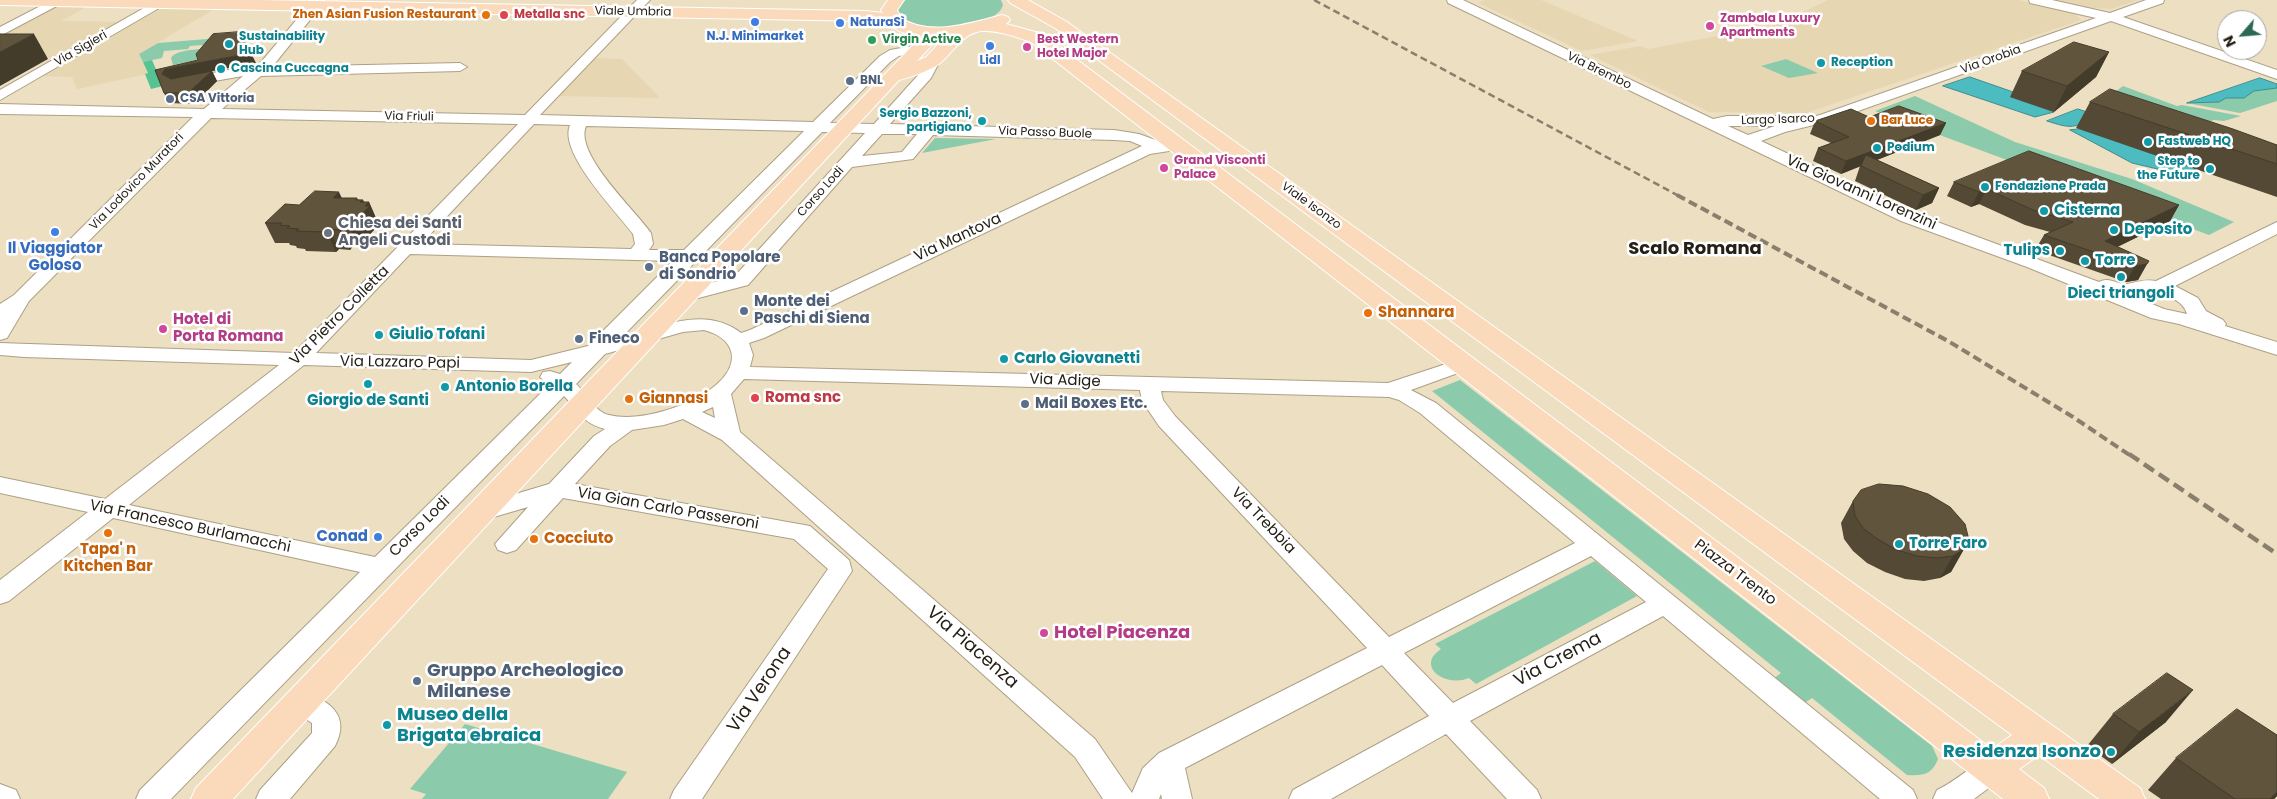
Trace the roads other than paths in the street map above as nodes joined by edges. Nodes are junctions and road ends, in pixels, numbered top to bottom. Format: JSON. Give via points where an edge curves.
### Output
{"nodes":[{"id":1,"x":0,"y":0,"type":"edge"},
{"id":2,"x":644,"y":0,"type":"edge"},
{"id":3,"x":806,"y":0,"type":"edge"},
{"id":4,"x":1012,"y":0,"type":"edge"},
{"id":5,"x":1016,"y":0,"type":"edge"},
{"id":6,"x":2035,"y":0,"type":"edge"},
{"id":7,"x":2158,"y":0,"type":"edge"},
{"id":8,"x":61,"y":1,"type":"edge"},
{"id":9,"x":1457,"y":1,"type":"edge"},
{"id":10,"x":164,"y":2,"type":"edge"},
{"id":11,"x":318,"y":3,"type":"edge"},
{"id":12,"x":893,"y":8,"type":"edge"},
{"id":13,"x":632,"y":12,"type":"junction"},
{"id":14,"x":2111,"y":16,"type":"junction"},
{"id":15,"x":986,"y":26,"type":"junction"},
{"id":16,"x":919,"y":30,"type":"junction"},
{"id":17,"x":967,"y":30,"type":"junction"},
{"id":18,"x":0,"y":32,"type":"edge"},
{"id":19,"x":918,"y":49,"type":"junction"},
{"id":20,"x":934,"y":60,"type":"junction"},
{"id":21,"x":460,"y":67,"type":"dead end"},
{"id":22,"x":259,"y":71,"type":"junction"},
{"id":23,"x":2277,"y":75,"type":"edge"},
{"id":24,"x":890,"y":78,"type":"junction"},
{"id":25,"x":176,"y":84,"type":"edge"},
{"id":26,"x":0,"y":96,"type":"edge"},
{"id":27,"x":0,"y":109,"type":"edge"},
{"id":28,"x":207,"y":114,"type":"junction"},
{"id":29,"x":1825,"y":118,"type":"joint"},
{"id":30,"x":529,"y":120,"type":"junction"},
{"id":31,"x":580,"y":121,"type":"junction"},
{"id":32,"x":1709,"y":124,"type":"junction"},
{"id":33,"x":818,"y":127,"type":"junction"},
{"id":34,"x":844,"y":127,"type":"junction"},
{"id":35,"x":1765,"y":127,"type":"junction"},
{"id":36,"x":878,"y":128,"type":"junction"},
{"id":37,"x":929,"y":130,"type":"junction"},
{"id":38,"x":1746,"y":141,"type":"junction"},
{"id":39,"x":1170,"y":148,"type":"junction"},
{"id":40,"x":847,"y":163,"type":"junction"},
{"id":41,"x":2277,"y":227,"type":"edge"},
{"id":42,"x":408,"y":248,"type":"junction"},
{"id":43,"x":637,"y":254,"type":"junction"},
{"id":44,"x":689,"y":256,"type":"junction"},
{"id":45,"x":2184,"y":275,"type":"junction"},
{"id":46,"x":2159,"y":287,"type":"junction"},
{"id":47,"x":2179,"y":295,"type":"junction"},
{"id":48,"x":2133,"y":296,"type":"junction"},
{"id":49,"x":684,"y":298,"type":"junction"},
{"id":50,"x":21,"y":299,"type":"junction"},
{"id":51,"x":0,"y":312,"type":"edge"},
{"id":52,"x":2190,"y":316,"type":"junction"},
{"id":53,"x":720,"y":328,"type":"junction"},
{"id":54,"x":0,"y":335,"type":"edge"},
{"id":55,"x":649,"y":335,"type":"junction"},
{"id":56,"x":738,"y":340,"type":"junction"},
{"id":57,"x":0,"y":341,"type":"edge"},
{"id":58,"x":1505,"y":347,"type":"junction"},
{"id":59,"x":0,"y":349,"type":"edge"},
{"id":60,"x":2275,"y":349,"type":"edge"},
{"id":61,"x":595,"y":351,"type":"junction"},
{"id":62,"x":298,"y":360,"type":"junction"},
{"id":63,"x":531,"y":366,"type":"junction"},
{"id":64,"x":1451,"y":370,"type":"junction"},
{"id":65,"x":739,"y":373,"type":"junction"},
{"id":66,"x":562,"y":384,"type":"junction"},
{"id":67,"x":1150,"y":384,"type":"junction"},
{"id":68,"x":1390,"y":390,"type":"junction"},
{"id":69,"x":720,"y":392,"type":"junction"},
{"id":70,"x":583,"y":404,"type":"junction"},
{"id":71,"x":1428,"y":408,"type":"junction"},
{"id":72,"x":684,"y":411,"type":"junction"},
{"id":73,"x":626,"y":424,"type":"junction"},
{"id":74,"x":730,"y":435,"type":"junction"},
{"id":75,"x":0,"y":485,"type":"edge"},
{"id":76,"x":558,"y":489,"type":"junction"},
{"id":77,"x":111,"y":509,"type":"junction"},
{"id":78,"x":813,"y":509,"type":"junction"},
{"id":79,"x":480,"y":513,"type":"junction"},
{"id":80,"x":777,"y":529,"type":"junction"},
{"id":81,"x":507,"y":544,"type":"dead end"},
{"id":82,"x":1594,"y":544,"type":"junction"},
{"id":83,"x":380,"y":567,"type":"junction"},
{"id":84,"x":0,"y":594,"type":"edge"},
{"id":85,"x":1666,"y":603,"type":"junction"},
{"id":86,"x":1387,"y":651,"type":"junction"},
{"id":87,"x":301,"y":702,"type":"junction"},
{"id":88,"x":1450,"y":719,"type":"junction"},
{"id":89,"x":2039,"y":734,"type":"junction"},
{"id":90,"x":1169,"y":762,"type":"junction"},
{"id":91,"x":1992,"y":769,"type":"junction"},
{"id":92,"x":1897,"y":794,"type":"edge"},
{"id":93,"x":0,"y":797,"type":"edge"},
{"id":94,"x":1954,"y":798,"type":"edge"},
{"id":95,"x":5,"y":799,"type":"edge"},
{"id":96,"x":151,"y":799,"type":"edge"},
{"id":97,"x":209,"y":799,"type":"edge"},
{"id":98,"x":271,"y":799,"type":"edge"},
{"id":99,"x":685,"y":799,"type":"edge"},
{"id":100,"x":1120,"y":799,"type":"edge"},
{"id":101,"x":1144,"y":799,"type":"edge"},
{"id":102,"x":1177,"y":799,"type":"edge"},
{"id":103,"x":1304,"y":799,"type":"edge"},
{"id":104,"x":1526,"y":799,"type":"edge"},
{"id":105,"x":1919,"y":799,"type":"edge"},
{"id":106,"x":2031,"y":799,"type":"edge"},
{"id":107,"x":2127,"y":799,"type":"edge"}],
"edges":[{"from":1,"to":8,"type":"main road","name":"Viale Umbria"},
{"from":2,"to":13,"type":"street","name":"Via Pietro Colletta"},
{"from":3,"to":12,"type":"main road"},
{"from":4,"to":15,"type":"main road","via":[[1014,6],[1010,14]]},
{"from":5,"to":58,"type":"main road","name":"Viale Isonzo","via":[[1061,25]]},
{"from":6,"to":14,"type":"street"},
{"from":7,"to":14,"type":"street","name":"Via Orobia"},
{"from":8,"to":10,"type":"main road","name":"Viale Umbria"},
{"from":8,"to":18,"type":"street"},
{"from":9,"to":32,"type":"street","name":"Via Brembo"},
{"from":10,"to":11,"type":"main road","name":"Viale Umbria"},
{"from":10,"to":26,"type":"street","name":"Via Sigieri"},
{"from":11,"to":13,"type":"main road","name":"Viale Umbria"},
{"from":11,"to":22,"type":"street","name":"Via Lodovico Muratori"},
{"from":12,"to":13,"type":"main road","name":"Viale Umbria","via":[[866,16]]},
{"from":12,"to":16,"type":"main road","via":[[904,26]]},
{"from":13,"to":30,"type":"street","name":"Via Pietro Colletta"},
{"from":14,"to":23,"type":"street"},
{"from":14,"to":29,"type":"street","name":"Via Orobia"},
{"from":15,"to":17,"type":"main road"},
{"from":15,"to":39,"type":"main road","via":[[1037,38]]},
{"from":16,"to":17,"type":"main road"},
{"from":16,"to":19,"type":"main road","via":[[927,38]]},
{"from":17,"to":20,"type":"main road","name":"Corso Lodi","via":[[953,39]]},
{"from":19,"to":24,"type":"main road","name":"Corso Lodi"},
{"from":19,"to":33,"type":"street","name":"Corso Lodi","via":[[887,57]]},
{"from":20,"to":24,"type":"main road","name":"Corso Lodi"},
{"from":20,"to":36,"type":"street","name":"Corso Lodi","via":[[926,75]]},
{"from":21,"to":22,"type":"street"},
{"from":22,"to":25,"type":"street","via":[[222,74]]},
{"from":22,"to":28,"type":"street","name":"Via Lodovico Muratori"},
{"from":24,"to":34,"type":"main road","name":"Corso Lodi"},
{"from":27,"to":28,"type":"street","name":"Via Friuli"},
{"from":28,"to":30,"type":"street","name":"Via Friuli"},
{"from":28,"to":50,"type":"street","name":"Via Lodovico Muratori"},
{"from":29,"to":35,"type":"street","name":"Largo Isarco"},
{"from":30,"to":31,"type":"street","name":"Via Friuli"},
{"from":30,"to":42,"type":"street","name":"Via Pietro Colletta"},
{"from":31,"to":33,"type":"street","name":"Via Friuli"},
{"from":31,"to":43,"type":"street","via":[[574,129],[574,136],[584,159],[642,233],[644,244]]},
{"from":32,"to":35,"type":"street","name":"Largo Isarco","via":[[1727,121]]},
{"from":32,"to":38,"type":"street","name":"Via Brembo"},
{"from":33,"to":34,"type":"street","name":"Via Passo Buole"},
{"from":33,"to":44,"type":"street","name":"Corso Lodi"},
{"from":34,"to":36,"type":"street","name":"Via Passo Buole"},
{"from":34,"to":49,"type":"main road","name":"Corso Lodi"},
{"from":35,"to":38,"type":"street","name":"Largo Isarco"},
{"from":36,"to":37,"type":"street","name":"Via Passo Buole"},
{"from":36,"to":40,"type":"street","name":"Corso Lodi"},
{"from":37,"to":39,"type":"street","name":"Via Passo Buole","via":[[1123,135]]},
{"from":37,"to":40,"type":"street","via":[[907,156]]},
{"from":38,"to":48,"type":"street","name":"Via Giovanni Lorenzini","via":[[1907,217]]},
{"from":39,"to":56,"type":"street","name":"Via Mantova","via":[[1133,156],[757,334]]},
{"from":39,"to":64,"type":"main road"},
{"from":40,"to":49,"type":"street","name":"Corso Lodi","via":[[741,281]]},
{"from":41,"to":45,"type":"street","name":"Via Giovanni Lorenzini"},
{"from":42,"to":43,"type":"street"},
{"from":42,"to":62,"type":"street","name":"Via Pietro Colletta"},
{"from":43,"to":44,"type":"street"},
{"from":44,"to":61,"type":"street","name":"Corso Lodi"},
{"from":45,"to":46,"type":"street","name":"Via Giovanni Lorenzini"},
{"from":45,"to":47,"type":"street"},
{"from":46,"to":47,"type":"street","name":"Via Giovanni Lorenzini"},
{"from":46,"to":48,"type":"street","name":"Via Giovanni Lorenzini","via":[[2141,286]]},
{"from":47,"to":52,"type":"street","name":"Via Giovanni Lorenzini","via":[[2193,305]]},
{"from":48,"to":52,"type":"street","name":"Via Giovanni Lorenzini","via":[[2158,314]]},
{"from":49,"to":53,"type":"street"},
{"from":49,"to":55,"type":"main road","name":"Corso Lodi"},
{"from":50,"to":51,"type":"street","name":"Via Lodovico Muratori"},
{"from":50,"to":54,"type":"street","name":"Via Lodovico Muratori"},
{"from":52,"to":60,"type":"street","name":"Via Giovanni Lorenzini"},
{"from":53,"to":55,"type":"street","name":"Via Lazzaro Papi","via":[[689,325]]},
{"from":53,"to":56,"type":"street"},
{"from":54,"to":57,"type":"street"},
{"from":55,"to":61,"type":"street","name":"Via Lazzaro Papi"},
{"from":55,"to":70,"type":"main road","name":"Corso Lodi"},
{"from":56,"to":65,"type":"street","via":[[743,356]]},
{"from":58,"to":64,"type":"main road"},
{"from":58,"to":89,"type":"main road"},
{"from":59,"to":62,"type":"street","name":"Via Lazzaro Papi"},
{"from":61,"to":63,"type":"street","name":"Via Lazzaro Papi"},
{"from":61,"to":66,"type":"street","name":"Corso Lodi"},
{"from":62,"to":63,"type":"street","name":"Via Lazzaro Papi"},
{"from":62,"to":77,"type":"street","name":"Via Pietro Colletta"},
{"from":63,"to":66,"type":"street","name":"Via Lazzaro Papi"},
{"from":64,"to":68,"type":"street"},
{"from":64,"to":71,"type":"street","via":[[1424,391]]},
{"from":64,"to":91,"type":"main road","name":"Piazza Trento"},
{"from":65,"to":67,"type":"street","name":"Via Adige"},
{"from":65,"to":69,"type":"street"},
{"from":66,"to":70,"type":"street","name":"Via Lazzaro Papi"},
{"from":66,"to":83,"type":"street","name":"Corso Lodi"},
{"from":67,"to":68,"type":"street","name":"Via Adige"},
{"from":67,"to":86,"type":"street","name":"Via Trebbia","via":[[1153,401],[1167,421]]},
{"from":68,"to":71,"type":"street"},
{"from":69,"to":72,"type":"street"},
{"from":69,"to":74,"type":"street"},
{"from":70,"to":73,"type":"street","name":"Via Lazzaro Papi","via":[[600,420]]},
{"from":70,"to":79,"type":"main road","name":"Corso Lodi"},
{"from":71,"to":82,"type":"street"},
{"from":72,"to":73,"type":"street"},
{"from":72,"to":74,"type":"street","name":"Via Piacenza"},
{"from":73,"to":76,"type":"street","via":[[602,441]]},
{"from":74,"to":78,"type":"street","name":"Via Piacenza"},
{"from":75,"to":77,"type":"street","name":"Via Francesco Burlamacchi"},
{"from":76,"to":79,"type":"street","name":"Corso Lodi"},
{"from":76,"to":80,"type":"street","name":"Via Gian Carlo Passeroni"},
{"from":76,"to":81,"type":"street"},
{"from":77,"to":83,"type":"street","name":"Via Francesco Burlamacchi"},
{"from":77,"to":84,"type":"street","name":"Via Pietro Colletta"},
{"from":78,"to":80,"type":"street"},
{"from":78,"to":100,"type":"street","name":"Via Piacenza","via":[[1085,748]]},
{"from":79,"to":87,"type":"main road","name":"Corso Lodi"},
{"from":80,"to":99,"type":"street","name":"Via Verona","via":[[806,535],[840,566],[840,571]]},
{"from":82,"to":85,"type":"street"},
{"from":82,"to":86,"type":"street"},
{"from":83,"to":96,"type":"street","name":"Corso Lodi"},
{"from":85,"to":88,"type":"street","name":"Via Crema"},
{"from":85,"to":92,"type":"street"},
{"from":86,"to":88,"type":"street"},
{"from":86,"to":90,"type":"street"},
{"from":87,"to":97,"type":"main road","name":"Corso Lodi"},
{"from":87,"to":98,"type":"street","via":[[320,710],[328,728],[324,738]]},
{"from":88,"to":103,"type":"street","name":"Via Crema"},
{"from":88,"to":104,"type":"street"},
{"from":89,"to":91,"type":"main road"},
{"from":89,"to":107,"type":"main road"},
{"from":90,"to":101,"type":"street","via":[[1153,777]]},
{"from":90,"to":102,"type":"street"},
{"from":91,"to":94,"type":"street"},
{"from":91,"to":106,"type":"main road"},
{"from":92,"to":105,"type":"street"},
{"from":93,"to":95,"type":"street"}]}
